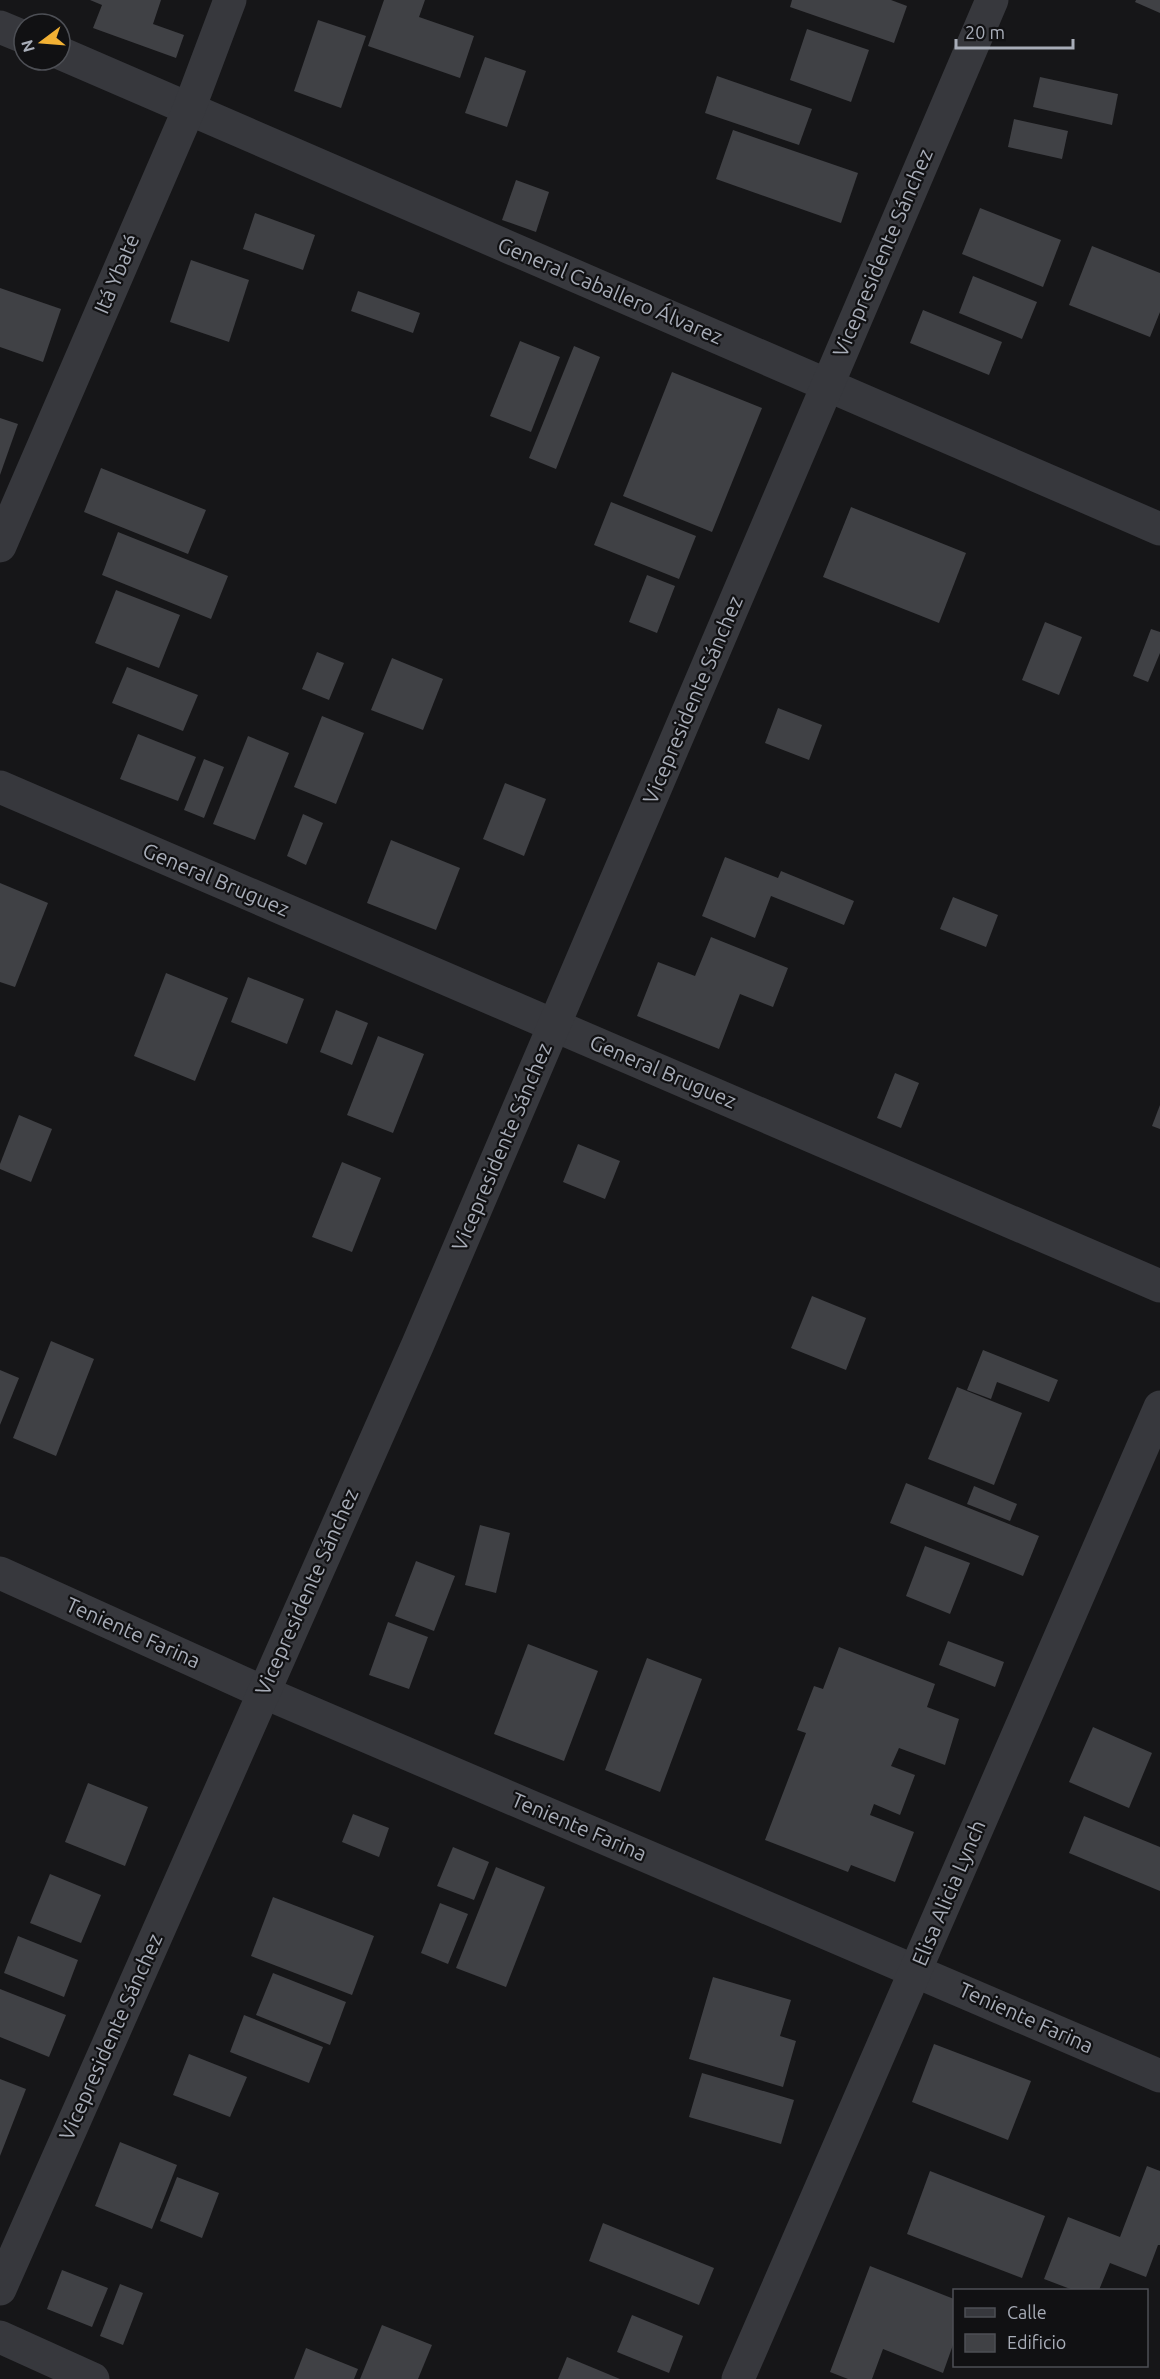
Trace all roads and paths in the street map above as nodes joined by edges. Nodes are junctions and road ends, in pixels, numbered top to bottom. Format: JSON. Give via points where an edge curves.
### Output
{"nodes":[{"id":1,"x":230,"y":0,"type":"edge"},
{"id":2,"x":992,"y":0,"type":"edge"},
{"id":3,"x":72,"y":58,"type":"edge"},
{"id":4,"x":189,"y":109,"type":"junction"},
{"id":5,"x":826,"y":385,"type":"junction"},
{"id":6,"x":1160,"y":530,"type":"edge"},
{"id":7,"x":0,"y":546,"type":"edge"},
{"id":8,"x":0,"y":787,"type":"edge"},
{"id":9,"x":555,"y":1025,"type":"junction"},
{"id":10,"x":1160,"y":1286,"type":"edge"},
{"id":11,"x":1160,"y":1407,"type":"edge"},
{"id":12,"x":0,"y":1572,"type":"edge"},
{"id":13,"x":263,"y":1692,"type":"junction"},
{"id":14,"x":916,"y":1970,"type":"junction"},
{"id":15,"x":1160,"y":2076,"type":"edge"},
{"id":16,"x":0,"y":2289,"type":"edge"},
{"id":17,"x":0,"y":2337,"type":"edge"},
{"id":18,"x":93,"y":2379,"type":"edge"},
{"id":19,"x":738,"y":2379,"type":"edge"}],
"edges":[{"from":1,"to":4,"type":"street","name":"Itá Ybaté"},
{"from":2,"to":5,"type":"street","name":"Vicepresidente Sánchez"},
{"from":3,"to":4,"type":"street","name":"General Caballero Álvarez"},
{"from":4,"to":5,"type":"street","name":"General Caballero Álvarez"},
{"from":4,"to":7,"type":"street","name":"Itá Ybaté"},
{"from":5,"to":6,"type":"street","name":"General Caballero Álvarez"},
{"from":5,"to":9,"type":"street","name":"Vicepresidente Sánchez"},
{"from":8,"to":9,"type":"street","name":"General Bruguez"},
{"from":9,"to":10,"type":"street","name":"General Bruguez"},
{"from":9,"to":13,"type":"street","name":"Vicepresidente Sánchez"},
{"from":11,"to":14,"type":"street","name":"Elisa Alicia Lynch"},
{"from":12,"to":13,"type":"street","name":"Teniente Farina"},
{"from":13,"to":14,"type":"street","name":"Teniente Farina"},
{"from":13,"to":16,"type":"street","name":"Vicepresidente Sánchez"},
{"from":14,"to":15,"type":"street","name":"Teniente Farina"},
{"from":14,"to":19,"type":"street","name":"Elisa Alicia Lynch"},
{"from":17,"to":18,"type":"street"}]}
